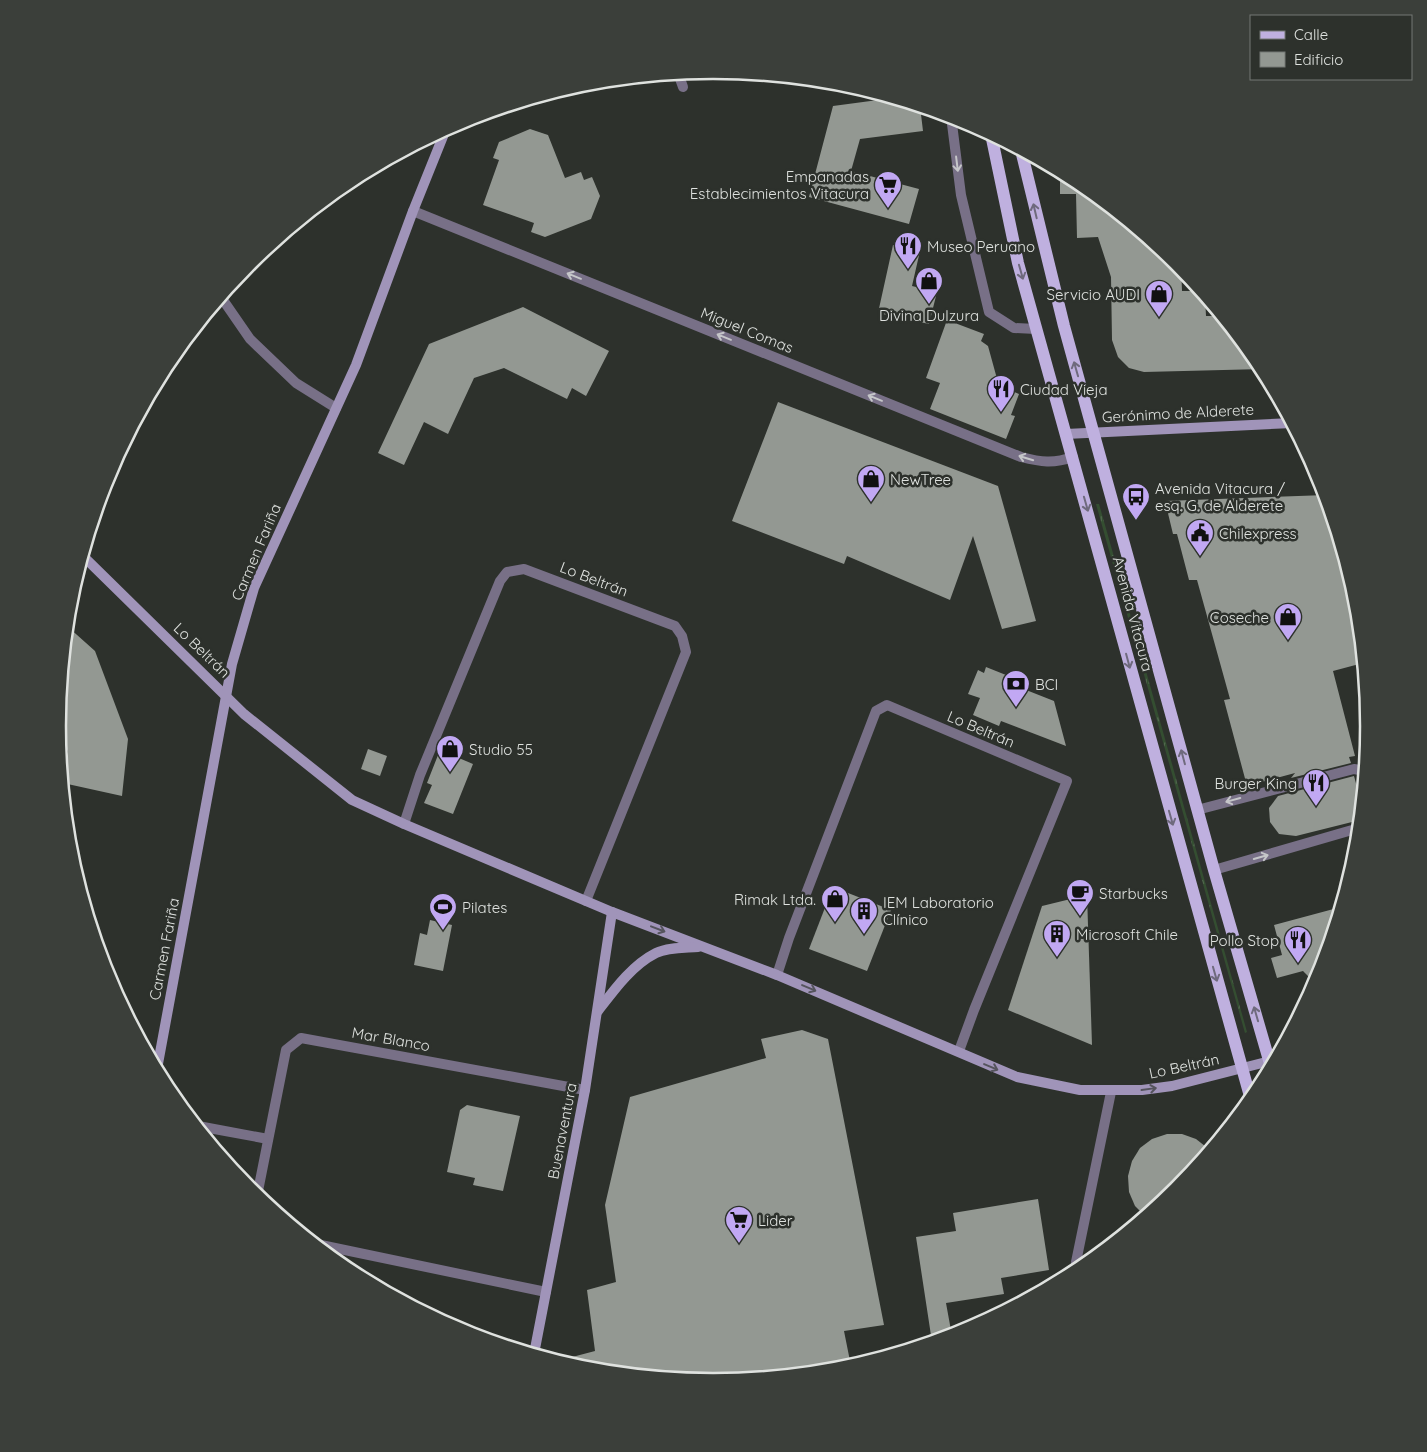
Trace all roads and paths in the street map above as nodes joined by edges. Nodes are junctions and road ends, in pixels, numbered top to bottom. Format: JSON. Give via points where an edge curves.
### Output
{"nodes":[{"id":1,"x":680,"y":80,"type":"edge"},
{"id":2,"x":683,"y":87,"type":"dead end"},
{"id":3,"x":952,"y":125,"type":"edge"},
{"id":4,"x":442,"y":139,"type":"edge"},
{"id":5,"x":993,"y":142,"type":"edge"},
{"id":6,"x":1023,"y":157,"type":"edge"},
{"id":7,"x":412,"y":211,"type":"junction"},
{"id":8,"x":224,"y":302,"type":"edge"},
{"id":9,"x":1036,"y":329,"type":"junction"},
{"id":10,"x":336,"y":408,"type":"junction"},
{"id":11,"x":1285,"y":423,"type":"edge"},
{"id":12,"x":1094,"y":433,"type":"junction"},
{"id":13,"x":1066,"y":434,"type":"junction"},
{"id":14,"x":1073,"y":457,"type":"junction"},
{"id":15,"x":87,"y":560,"type":"edge"},
{"id":16,"x":226,"y":694,"type":"junction"},
{"id":17,"x":1359,"y":770,"type":"edge"},
{"id":18,"x":1197,"y":810,"type":"junction"},
{"id":19,"x":404,"y":824,"type":"junction"},
{"id":20,"x":1352,"y":830,"type":"edge"},
{"id":21,"x":1214,"y":870,"type":"junction"},
{"id":22,"x":586,"y":901,"type":"junction"},
{"id":23,"x":612,"y":912,"type":"junction"},
{"id":24,"x":703,"y":946,"type":"junction"},
{"id":25,"x":777,"y":975,"type":"junction"},
{"id":26,"x":598,"y":1012,"type":"junction"},
{"id":27,"x":959,"y":1051,"type":"junction"},
{"id":28,"x":1270,"y":1056,"type":"edge"},
{"id":29,"x":159,"y":1059,"type":"edge"},
{"id":30,"x":1265,"y":1064,"type":"edge"},
{"id":31,"x":1242,"y":1069,"type":"junction"},
{"id":32,"x":585,"y":1090,"type":"junction"},
{"id":33,"x":1248,"y":1091,"type":"edge"},
{"id":34,"x":1111,"y":1092,"type":"junction"},
{"id":35,"x":206,"y":1128,"type":"edge"},
{"id":36,"x":268,"y":1139,"type":"junction"},
{"id":37,"x":259,"y":1187,"type":"edge"},
{"id":38,"x":330,"y":1247,"type":"edge"},
{"id":39,"x":1076,"y":1262,"type":"dead end"},
{"id":40,"x":546,"y":1292,"type":"junction"},
{"id":41,"x":535,"y":1348,"type":"edge"}],
"edges":[{"from":1,"to":2,"type":"street"},
{"from":3,"to":9,"type":"street","one_way":true,"via":[[961,195],[989,312],[1014,328]]},
{"from":4,"to":7,"type":"street","name":"Carmen Fariña"},
{"from":5,"to":9,"type":"main road","name":"Avenida Vitacura","one_way":true,"via":[[1016,254]]},
{"from":12,"to":6,"type":"main road","name":"Avenida Vitacura","one_way":true,"via":[[1046,258]]},
{"from":7,"to":10,"type":"street","name":"Carmen Fariña","via":[[372,325]]},
{"from":14,"to":7,"type":"street","name":"Miguel Comas","one_way":true,"via":[[1045,463],[1021,457]]},
{"from":8,"to":10,"type":"street","via":[[250,339],[296,383]]},
{"from":9,"to":13,"type":"main road","name":"Avenida Vitacura"},
{"from":10,"to":16,"type":"street","name":"Carmen Fariña","via":[[254,588]]},
{"from":11,"to":12,"type":"street","name":"Gerónimo de Alderete"},
{"from":12,"to":13,"type":"street","name":"Gerónimo de Alderete"},
{"from":18,"to":12,"type":"main road","name":"Avenida Vitacura","one_way":true},
{"from":13,"to":14,"type":"main road","name":"Avenida Vitacura"},
{"from":14,"to":31,"type":"main road","name":"Avenida Vitacura","one_way":true},
{"from":15,"to":16,"type":"street","name":"Lo Beltrán"},
{"from":16,"to":19,"type":"street","name":"Lo Beltrán","via":[[244,714],[352,800]]},
{"from":16,"to":29,"type":"street","name":"Carmen Fariña"},
{"from":17,"to":18,"type":"street","one_way":true},
{"from":18,"to":21,"type":"main road","name":"Avenida Vitacura"},
{"from":19,"to":22,"type":"street","name":"Lo Beltrán"},
{"from":19,"to":22,"type":"street","name":"Lo Beltrán","via":[[431,749],[500,581],[507,572],[524,568],[675,626],[682,636],[686,652]]},
{"from":21,"to":20,"type":"street","one_way":true},
{"from":28,"to":21,"type":"main road","name":"Avenida Vitacura","one_way":true},
{"from":22,"to":23,"type":"street","name":"Lo Beltrán"},
{"from":23,"to":24,"type":"street","name":"Lo Beltrán","one_way":true},
{"from":23,"to":26,"type":"street","name":"Buenaventura"},
{"from":24,"to":25,"type":"street","name":"Lo Beltrán"},
{"from":24,"to":26,"type":"street","via":[[656,953],[622,981]]},
{"from":25,"to":27,"type":"street","name":"Lo Beltrán","one_way":true},
{"from":25,"to":27,"type":"street","name":"Lo Beltrán","via":[[876,710],[887,706],[896,709],[1067,781]]},
{"from":26,"to":32,"type":"street","name":"Buenaventura"},
{"from":27,"to":34,"type":"street","name":"Lo Beltrán","one_way":true,"via":[[988,1066],[1040,1083]]},
{"from":30,"to":31,"type":"street","name":"Lo Beltrán"},
{"from":31,"to":33,"type":"main road","name":"Avenida Vitacura"},
{"from":34,"to":31,"type":"street","name":"Lo Beltrán","one_way":true,"via":[[1172,1086]]},
{"from":32,"to":36,"type":"street","name":"Mar Blanco","via":[[301,1038],[286,1050]]},
{"from":32,"to":40,"type":"street","name":"Buenaventura"},
{"from":34,"to":39,"type":"street"},
{"from":35,"to":36,"type":"street"},
{"from":36,"to":37,"type":"street","name":"Mar Blanco"},
{"from":38,"to":40,"type":"street"},
{"from":40,"to":41,"type":"street","name":"Buenaventura"}]}
